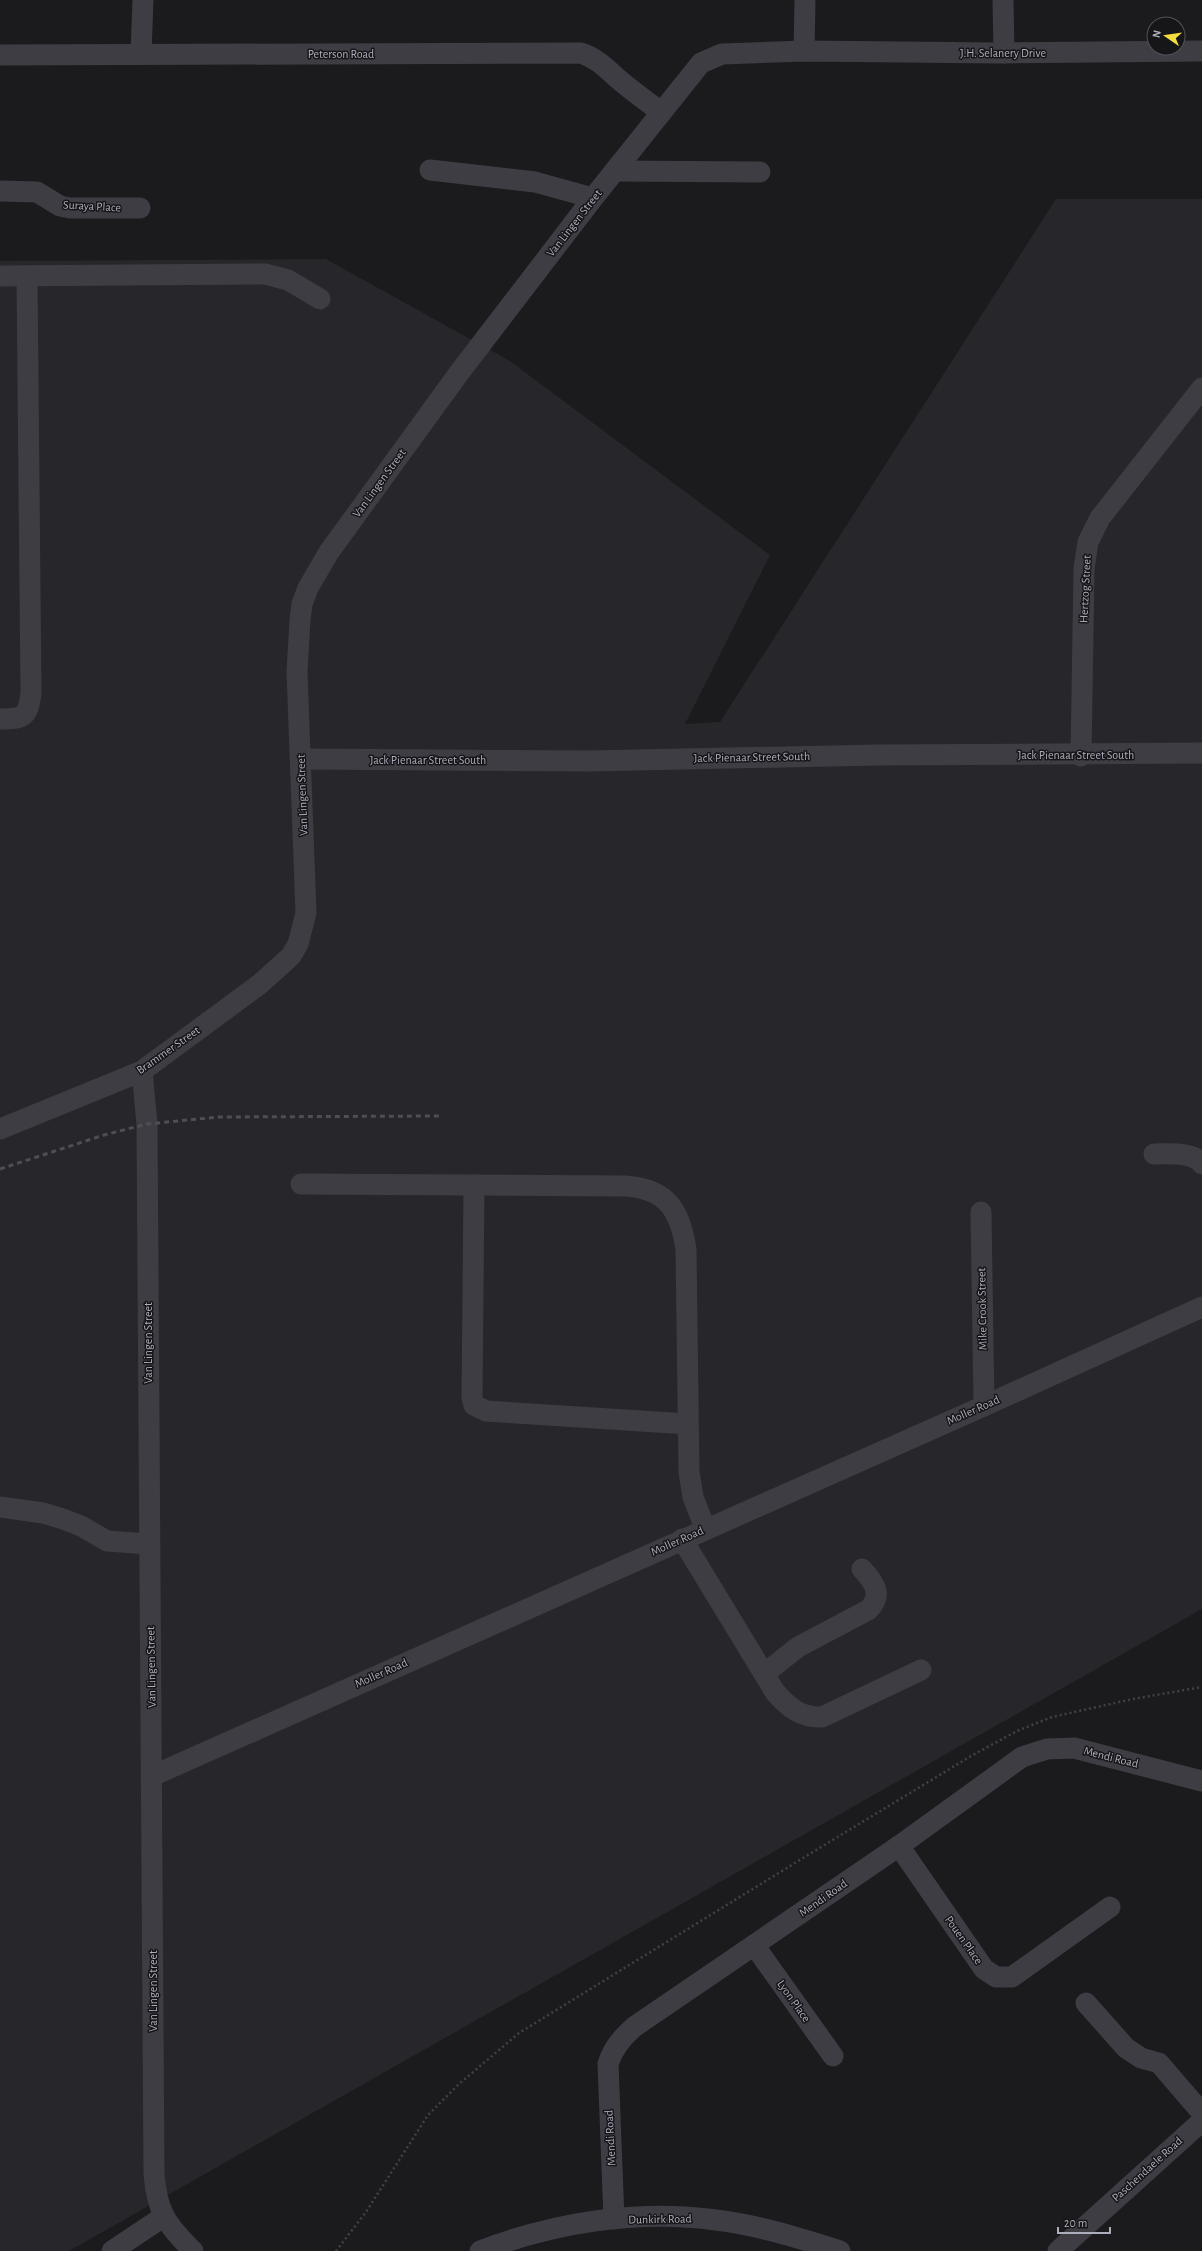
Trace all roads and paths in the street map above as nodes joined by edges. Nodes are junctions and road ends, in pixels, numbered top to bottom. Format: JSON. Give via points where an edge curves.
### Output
{"nodes":[{"id":1,"x":143,"y":0,"type":"edge"},
{"id":2,"x":805,"y":0,"type":"edge"},
{"id":3,"x":1003,"y":0,"type":"edge"},
{"id":4,"x":804,"y":51,"type":"junction"},
{"id":5,"x":1202,"y":51,"type":"edge"},
{"id":6,"x":1004,"y":53,"type":"junction"},
{"id":7,"x":141,"y":54,"type":"junction"},
{"id":8,"x":0,"y":55,"type":"edge"},
{"id":9,"x":693,"y":71,"type":"joint"},
{"id":10,"x":661,"y":112,"type":"junction"},
{"id":11,"x":430,"y":170,"type":"dead end"},
{"id":12,"x":615,"y":171,"type":"junction"},
{"id":13,"x":760,"y":172,"type":"dead end"},
{"id":14,"x":0,"y":191,"type":"edge"},
{"id":15,"x":593,"y":198,"type":"junction"},
{"id":16,"x":140,"y":208,"type":"dead end"},
{"id":17,"x":0,"y":276,"type":"edge"},
{"id":18,"x":26,"y":276,"type":"junction"},
{"id":19,"x":320,"y":299,"type":"dead end"},
{"id":20,"x":1202,"y":388,"type":"edge"},
{"id":21,"x":0,"y":719,"type":"edge"},
{"id":22,"x":1202,"y":753,"type":"edge"},
{"id":23,"x":1082,"y":756,"type":"junction"},
{"id":24,"x":301,"y":759,"type":"junction"},
{"id":25,"x":278,"y":968,"type":"joint"},
{"id":26,"x":142,"y":1071,"type":"junction"},
{"id":27,"x":0,"y":1129,"type":"edge"},
{"id":28,"x":1154,"y":1154,"type":"dead end"},
{"id":29,"x":1202,"y":1164,"type":"edge"},
{"id":30,"x":301,"y":1184,"type":"dead end"},
{"id":31,"x":474,"y":1185,"type":"junction"},
{"id":32,"x":981,"y":1212,"type":"dead end"},
{"id":33,"x":1202,"y":1307,"type":"edge"},
{"id":34,"x":984,"y":1406,"type":"junction"},
{"id":35,"x":688,"y":1424,"type":"junction"},
{"id":36,"x":0,"y":1507,"type":"edge"},
{"id":37,"x":705,"y":1528,"type":"junction"},
{"id":38,"x":682,"y":1539,"type":"junction"},
{"id":39,"x":149,"y":1544,"type":"junction"},
{"id":40,"x":862,"y":1569,"type":"dead end"},
{"id":41,"x":921,"y":1670,"type":"dead end"},
{"id":42,"x":764,"y":1674,"type":"junction"},
{"id":43,"x":1202,"y":1687,"type":"edge"},
{"id":44,"x":152,"y":1776,"type":"junction"},
{"id":45,"x":1202,"y":1781,"type":"edge"},
{"id":46,"x":899,"y":1846,"type":"junction"},
{"id":47,"x":1110,"y":1907,"type":"dead end"},
{"id":48,"x":754,"y":1946,"type":"junction"},
{"id":49,"x":1086,"y":2002,"type":"dead end"},
{"id":50,"x":833,"y":2056,"type":"dead end"},
{"id":51,"x":1202,"y":2113,"type":"edge"},
{"id":52,"x":1202,"y":2121,"type":"edge"},
{"id":53,"x":163,"y":2217,"type":"junction"},
{"id":54,"x":614,"y":2220,"type":"junction"},
{"id":55,"x":112,"y":2251,"type":"edge"},
{"id":56,"x":193,"y":2251,"type":"edge"},
{"id":57,"x":336,"y":2251,"type":"edge"},
{"id":58,"x":480,"y":2251,"type":"edge"},
{"id":59,"x":840,"y":2251,"type":"edge"},
{"id":60,"x":1058,"y":2251,"type":"edge"}],
"edges":[{"from":1,"to":7,"type":"street"},
{"from":2,"to":4,"type":"street"},
{"from":3,"to":6,"type":"street"},
{"from":4,"to":6,"type":"street","name":"J.H. Selanery Drive"},
{"from":4,"to":9,"type":"street","name":"J.H. Selanery Drive","via":[[722,54],[711,58]]},
{"from":5,"to":6,"type":"street","name":"J.H. Selanery Drive"},
{"from":7,"to":8,"type":"street","name":"Peterson Road"},
{"from":7,"to":10,"type":"street","name":"Peterson Road","via":[[581,53],[606,66],[617,78]]},
{"from":9,"to":10,"type":"street","name":"Van Lingen Street"},
{"from":10,"to":12,"type":"street","name":"Van Lingen Street"},
{"from":11,"to":15,"type":"street","via":[[535,182]]},
{"from":12,"to":13,"type":"street"},
{"from":12,"to":15,"type":"street","name":"Van Lingen Street"},
{"from":14,"to":16,"type":"street","name":"Suraya Place","via":[[37,192],[60,206],[70,208]]},
{"from":15,"to":24,"type":"street","name":"Van Lingen Street","via":[[454,379],[329,552],[308,588],[302,604],[298,644]]},
{"from":17,"to":18,"type":"street"},
{"from":18,"to":19,"type":"street","via":[[266,274],[288,280]]},
{"from":18,"to":21,"type":"street","via":[[31,693],[26,715],[20,718]]},
{"from":20,"to":23,"type":"street","name":"Hertzog Street","via":[[1107,507],[1088,542],[1084,569]]},
{"from":22,"to":23,"type":"street","name":"Jack Pienaar Street South"},
{"from":23,"to":24,"type":"street","name":"Jack Pienaar Street South","via":[[878,755],[588,760]]},
{"from":24,"to":25,"type":"street","name":"Van Lingen Street","via":[[306,913],[298,944],[291,956]]},
{"from":25,"to":26,"type":"street","name":"Brammer Street"},
{"from":26,"to":27,"type":"street","name":"Brammer Street"},
{"from":26,"to":39,"type":"street","name":"Van Lingen Street","via":[[147,1124]]},
{"from":28,"to":29,"type":"street","via":[[1180,1154],[1199,1160]]},
{"from":30,"to":31,"type":"street"},
{"from":31,"to":35,"type":"street","via":[[644,1188],[656,1193],[670,1205],[677,1213],[686,1249]]},
{"from":31,"to":35,"type":"street","via":[[474,1405],[486,1411]]},
{"from":32,"to":34,"type":"street","name":"Mike Crook Street"},
{"from":33,"to":34,"type":"street","name":"Moller Road"},
{"from":34,"to":37,"type":"street","name":"Moller Road"},
{"from":35,"to":37,"type":"street","via":[[690,1486]]},
{"from":36,"to":39,"type":"street","via":[[43,1513],[63,1519],[107,1541]]},
{"from":37,"to":38,"type":"street","name":"Moller Road"},
{"from":38,"to":42,"type":"street"},
{"from":38,"to":44,"type":"street","name":"Moller Road"},
{"from":39,"to":44,"type":"street","name":"Van Lingen Street"},
{"from":40,"to":42,"type":"street","via":[[873,1581],[876,1589],[878,1596],[875,1604],[798,1647]]},
{"from":41,"to":42,"type":"street","via":[[822,1717],[812,1718],[795,1711],[782,1700]]},
{"from":43,"to":57,"type":"path","via":[[1052,1717],[1017,1731],[971,1756],[519,2033],[428,2115],[366,2212]]},
{"from":44,"to":53,"type":"street","name":"Van Lingen Street","via":[[154,2174],[155,2189]]},
{"from":45,"to":46,"type":"street","name":"Mendi Road","via":[[1074,1748],[1047,1749],[1022,1757]]},
{"from":46,"to":47,"type":"street","name":"Pouen Place","via":[[984,1969],[996,1977],[1012,1977]]},
{"from":46,"to":48,"type":"street","name":"Mendi Road"},
{"from":48,"to":50,"type":"street","name":"Lyon Place"},
{"from":48,"to":54,"type":"street","name":"Mendi Road","via":[[634,2027],[612,2053],[608,2064],[608,2089]]},
{"from":49,"to":51,"type":"street","via":[[1126,2048],[1142,2058],[1160,2063]]},
{"from":52,"to":60,"type":"street","name":"Paschendaele Road"},
{"from":53,"to":55,"type":"street"},
{"from":53,"to":56,"type":"street","name":"Van Lingen Street"},
{"from":54,"to":58,"type":"street","name":"Dunkirk Road","via":[[552,2228]]},
{"from":54,"to":59,"type":"street","name":"Dunkirk Road","via":[[652,2217],[715,2219],[788,2235]]}]}
